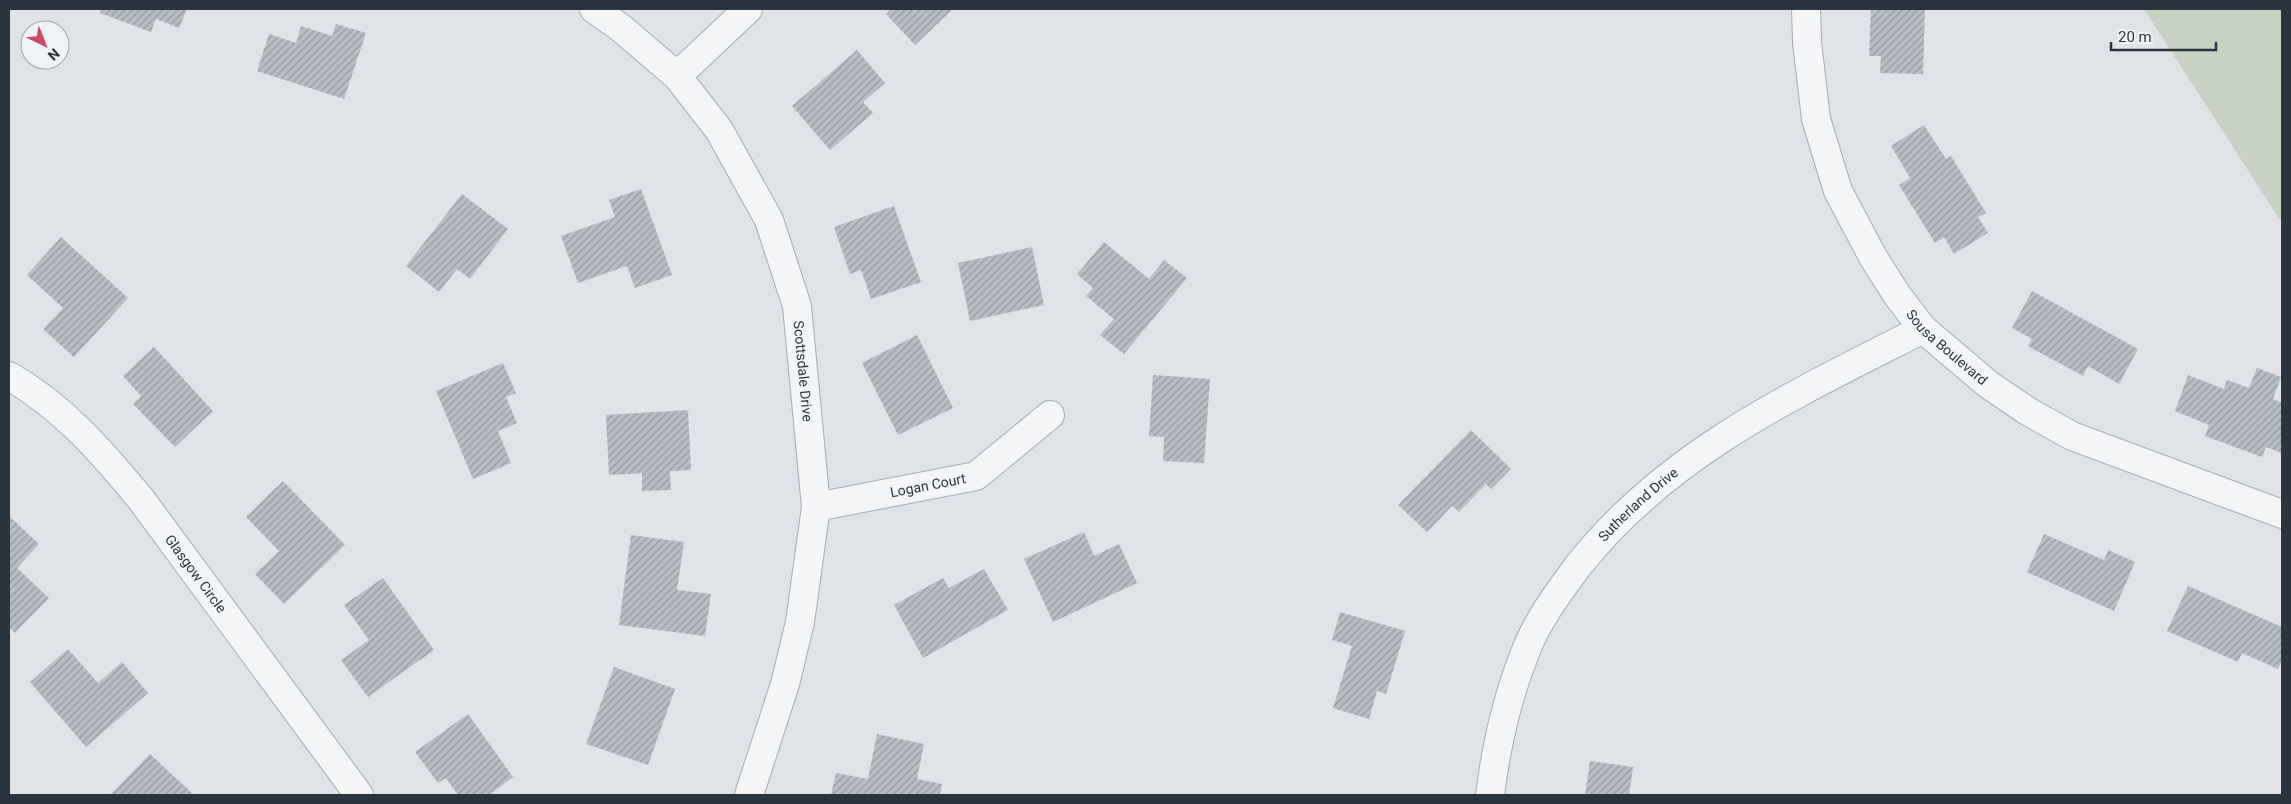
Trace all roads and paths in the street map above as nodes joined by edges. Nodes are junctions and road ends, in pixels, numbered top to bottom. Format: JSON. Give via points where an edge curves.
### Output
{"nodes":[{"id":1,"x":594,"y":9,"type":"edge"},
{"id":2,"x":748,"y":9,"type":"edge"},
{"id":3,"x":1806,"y":9,"type":"edge"},
{"id":4,"x":677,"y":76,"type":"junction"},
{"id":5,"x":1923,"y":329,"type":"junction"},
{"id":6,"x":9,"y":376,"type":"edge"},
{"id":7,"x":1050,"y":415,"type":"dead end"},
{"id":8,"x":816,"y":507,"type":"junction"},
{"id":9,"x":2282,"y":514,"type":"edge"},
{"id":10,"x":359,"y":795,"type":"edge"},
{"id":11,"x":749,"y":795,"type":"edge"},
{"id":12,"x":1490,"y":795,"type":"edge"}],
"edges":[{"from":1,"to":4,"type":"street","name":"Scottsdale Drive"},
{"from":2,"to":4,"type":"street"},
{"from":3,"to":5,"type":"street","name":"Sousa Boulevard","via":[[1816,118],[1838,191],[1873,257]]},
{"from":4,"to":8,"type":"street","name":"Scottsdale Drive","via":[[719,130],[769,220],[797,306]]},
{"from":5,"to":9,"type":"street","name":"Sousa Boulevard","via":[[1989,385],[2072,436]]},
{"from":5,"to":12,"type":"street","name":"Sutherland Drive","via":[[1775,405],[1704,449],[1643,497],[1596,544],[1544,615],[1525,653],[1494,759]]},
{"from":6,"to":10,"type":"street","name":"Glasgow Circle","via":[[35,391],[66,416],[104,454]]},
{"from":7,"to":8,"type":"street","name":"Logan Court","via":[[976,476]]},
{"from":8,"to":11,"type":"street","name":"Scottsdale Drive","via":[[800,622],[785,684]]}]}
